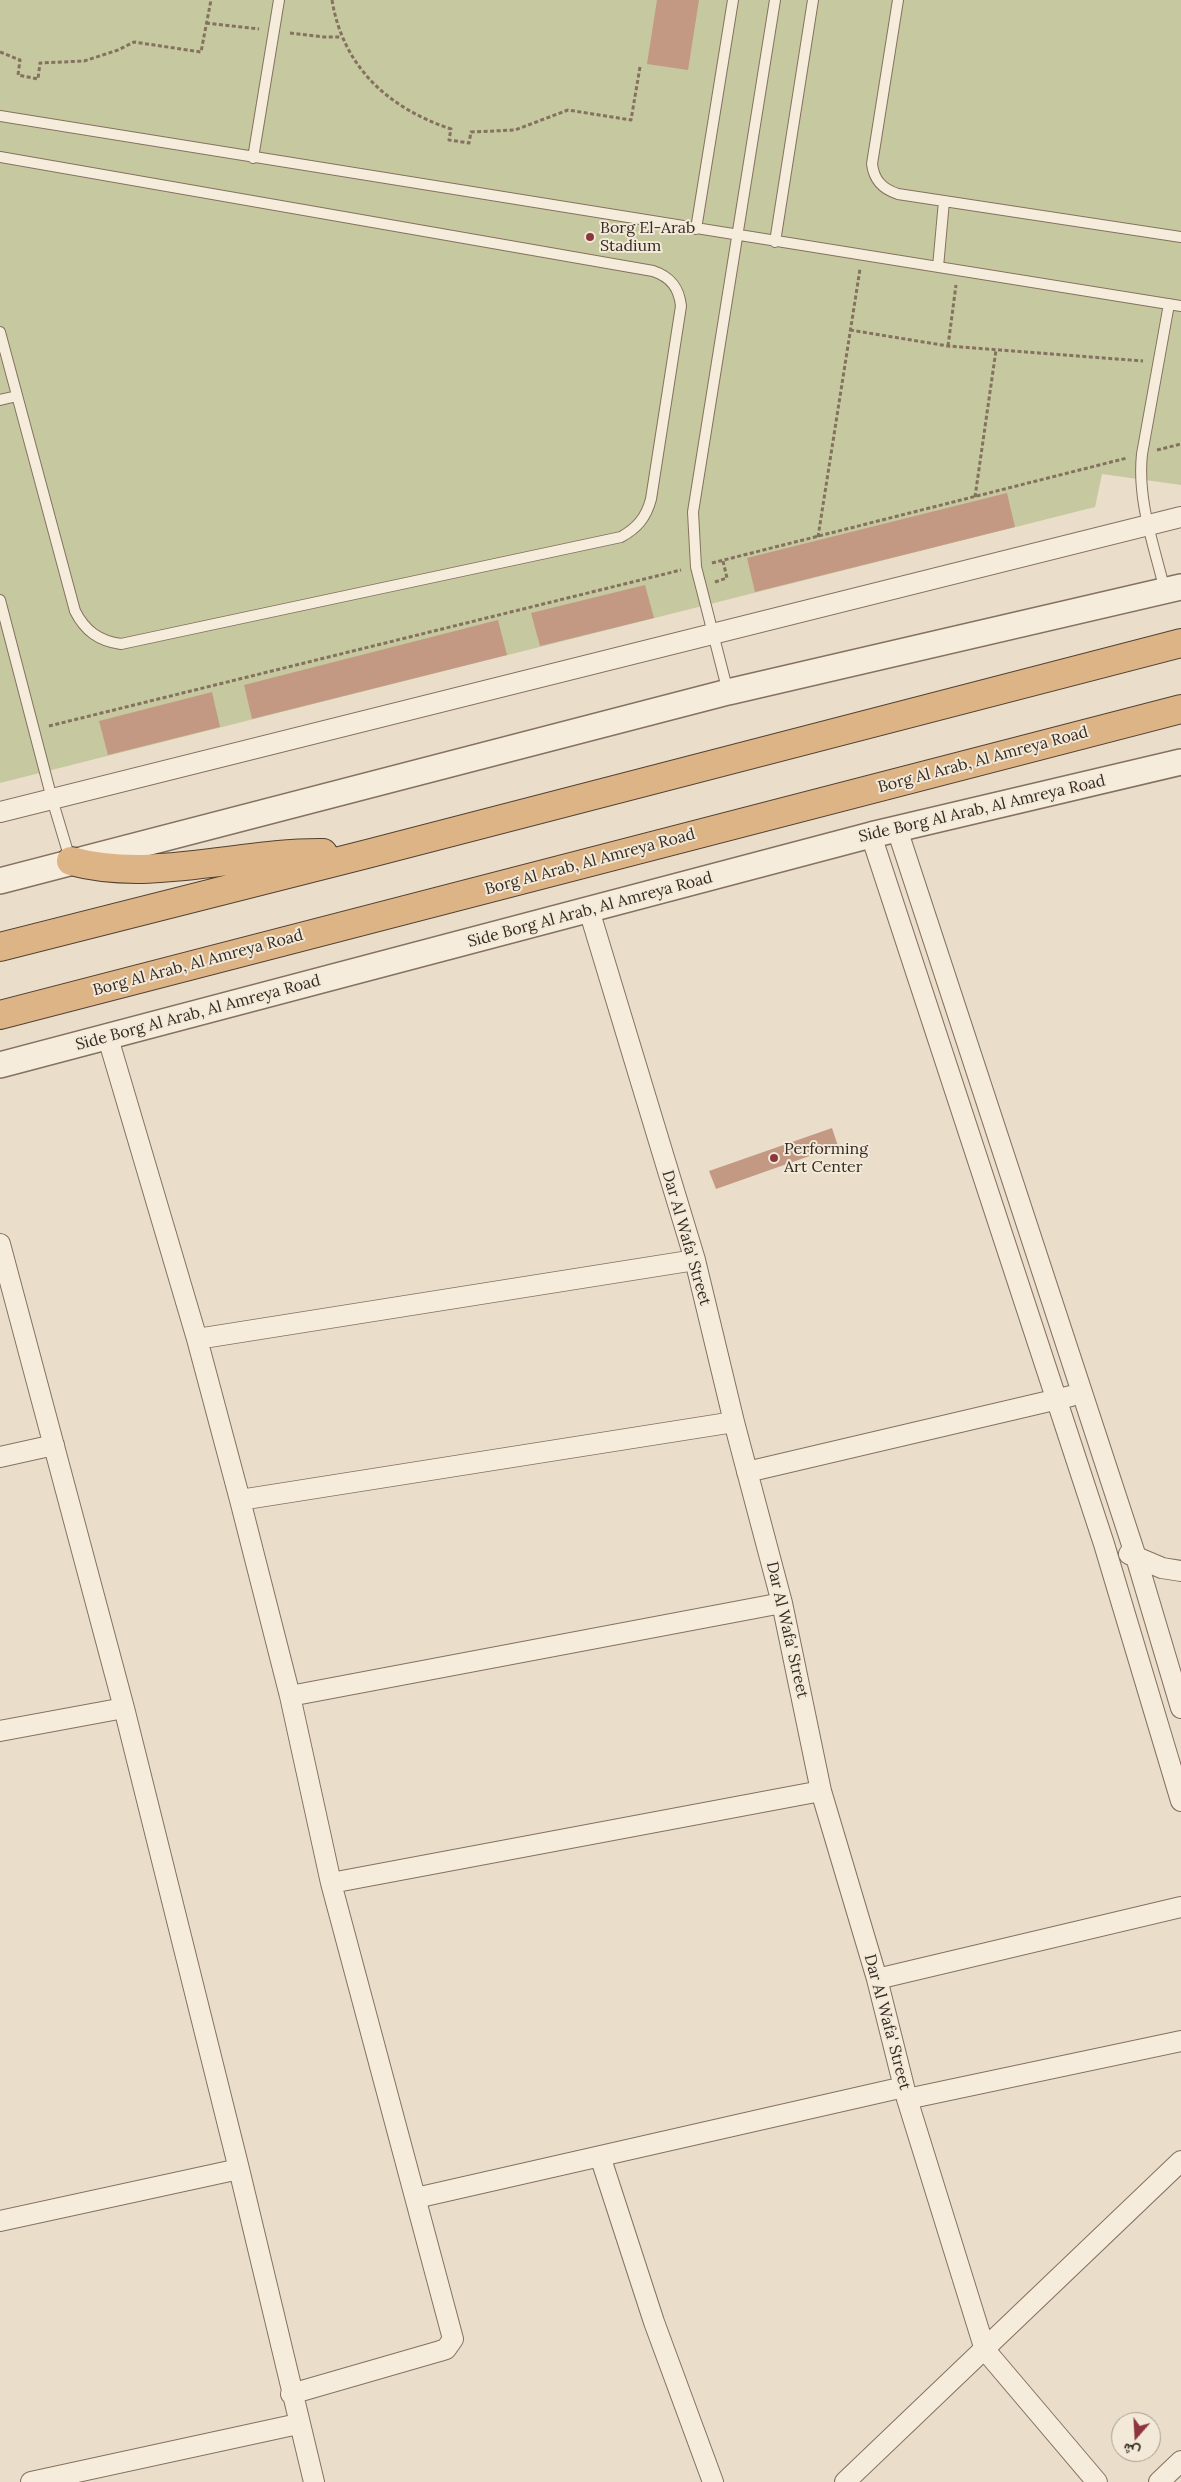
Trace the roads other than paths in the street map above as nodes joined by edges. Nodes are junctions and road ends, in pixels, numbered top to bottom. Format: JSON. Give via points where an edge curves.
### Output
{"nodes":[{"id":1,"x":278,"y":0,"type":"edge"},
{"id":2,"x":733,"y":0,"type":"edge"},
{"id":3,"x":775,"y":0,"type":"edge"},
{"id":4,"x":813,"y":0,"type":"edge"},
{"id":5,"x":898,"y":0,"type":"edge"},
{"id":6,"x":0,"y":116,"type":"edge"},
{"id":7,"x":0,"y":158,"type":"edge"},
{"id":8,"x":253,"y":158,"type":"junction"},
{"id":9,"x":944,"y":201,"type":"junction"},
{"id":10,"x":696,"y":229,"type":"junction"},
{"id":11,"x":738,"y":236,"type":"junction"},
{"id":12,"x":1181,"y":237,"type":"edge"},
{"id":13,"x":775,"y":242,"type":"junction"},
{"id":14,"x":938,"y":267,"type":"junction"},
{"id":15,"x":1169,"y":304,"type":"junction"},
{"id":16,"x":1181,"y":306,"type":"edge"},
{"id":17,"x":0,"y":332,"type":"edge"},
{"id":18,"x":17,"y":396,"type":"junction"},
{"id":19,"x":0,"y":400,"type":"edge"},
{"id":20,"x":1181,"y":517,"type":"edge"},
{"id":21,"x":1148,"y":525,"type":"junction"},
{"id":22,"x":1173,"y":589,"type":"edge"},
{"id":23,"x":0,"y":600,"type":"edge"},
{"id":24,"x":712,"y":635,"type":"junction"},
{"id":25,"x":1181,"y":643,"type":"edge"},
{"id":26,"x":728,"y":692,"type":"junction"},
{"id":27,"x":1181,"y":709,"type":"edge"},
{"id":28,"x":1181,"y":762,"type":"edge"},
{"id":29,"x":52,"y":799,"type":"junction"},
{"id":30,"x":0,"y":812,"type":"edge"},
{"id":31,"x":897,"y":829,"type":"junction"},
{"id":32,"x":870,"y":835,"type":"junction"},
{"id":33,"x":367,"y":854,"type":"junction"},
{"id":34,"x":71,"y":861,"type":"junction"},
{"id":35,"x":0,"y":881,"type":"edge"},
{"id":36,"x":589,"y":910,"type":"junction"},
{"id":37,"x":0,"y":946,"type":"edge"},
{"id":38,"x":0,"y":1015,"type":"edge"},
{"id":39,"x":959,"y":1018,"type":"junction"},
{"id":40,"x":933,"y":1027,"type":"junction"},
{"id":41,"x":108,"y":1038,"type":"junction"},
{"id":42,"x":0,"y":1065,"type":"edge"},
{"id":43,"x":0,"y":1244,"type":"edge"},
{"id":44,"x":695,"y":1260,"type":"junction"},
{"id":45,"x":197,"y":1339,"type":"junction"},
{"id":46,"x":1082,"y":1392,"type":"junction"},
{"id":47,"x":1057,"y":1400,"type":"junction"},
{"id":48,"x":734,"y":1422,"type":"junction"},
{"id":49,"x":54,"y":1445,"type":"junction"},
{"id":50,"x":0,"y":1456,"type":"edge"},
{"id":51,"x":747,"y":1472,"type":"junction"},
{"id":52,"x":240,"y":1500,"type":"junction"},
{"id":53,"x":1104,"y":1544,"type":"junction"},
{"id":54,"x":1136,"y":1557,"type":"junction"},
{"id":55,"x":1181,"y":1571,"type":"edge"},
{"id":56,"x":782,"y":1603,"type":"junction"},
{"id":57,"x":290,"y":1696,"type":"junction"},
{"id":58,"x":124,"y":1708,"type":"junction"},
{"id":59,"x":1181,"y":1708,"type":"edge"},
{"id":60,"x":0,"y":1731,"type":"edge"},
{"id":61,"x":821,"y":1791,"type":"junction"},
{"id":62,"x":1181,"y":1801,"type":"edge"},
{"id":63,"x":332,"y":1883,"type":"junction"},
{"id":64,"x":1181,"y":1907,"type":"edge"},
{"id":65,"x":877,"y":1979,"type":"junction"},
{"id":66,"x":1181,"y":2042,"type":"edge"},
{"id":67,"x":906,"y":2093,"type":"junction"},
{"id":68,"x":600,"y":2156,"type":"junction"},
{"id":69,"x":1181,"y":2161,"type":"edge"},
{"id":70,"x":239,"y":2169,"type":"junction"},
{"id":71,"x":416,"y":2198,"type":"junction"},
{"id":72,"x":0,"y":2221,"type":"edge"},
{"id":73,"x":985,"y":2350,"type":"junction"},
{"id":74,"x":291,"y":2394,"type":"junction"},
{"id":75,"x":298,"y":2424,"type":"junction"},
{"id":76,"x":1181,"y":2462,"type":"edge"},
{"id":77,"x":31,"y":2482,"type":"edge"},
{"id":78,"x":314,"y":2482,"type":"edge"},
{"id":79,"x":713,"y":2482,"type":"edge"},
{"id":80,"x":845,"y":2482,"type":"edge"},
{"id":81,"x":1097,"y":2482,"type":"edge"},
{"id":82,"x":1159,"y":2482,"type":"edge"}],
"edges":[{"from":1,"to":8,"type":"lane"},
{"from":2,"to":10,"type":"lane"},
{"from":3,"to":11,"type":"lane"},
{"from":4,"to":13,"type":"lane"},
{"from":5,"to":9,"type":"lane","via":[[873,172],[876,180],[890,192]]},
{"from":6,"to":8,"type":"lane"},
{"from":7,"to":18,"type":"lane","via":[[653,271],[668,278],[675,286],[681,306],[651,499],[645,517],[631,531],[621,537],[121,644],[98,638],[80,622],[75,611]]},
{"from":8,"to":10,"type":"lane"},
{"from":9,"to":12,"type":"lane"},
{"from":9,"to":14,"type":"lane"},
{"from":10,"to":11,"type":"lane"},
{"from":11,"to":13,"type":"lane"},
{"from":11,"to":24,"type":"lane","via":[[695,494],[692,532],[696,566]]},
{"from":13,"to":14,"type":"lane"},
{"from":14,"to":15,"type":"lane"},
{"from":15,"to":16,"type":"lane"},
{"from":15,"to":21,"type":"lane","via":[[1142,454],[1141,494]]},
{"from":17,"to":18,"type":"lane"},
{"from":18,"to":19,"type":"lane"},
{"from":20,"to":21,"type":"street"},
{"from":21,"to":22,"type":"lane"},
{"from":21,"to":24,"type":"street"},
{"from":22,"to":26,"type":"street"},
{"from":23,"to":29,"type":"lane"},
{"from":24,"to":26,"type":"lane"},
{"from":24,"to":29,"type":"street"},
{"from":25,"to":33,"type":"highway"},
{"from":26,"to":34,"type":"street"},
{"from":27,"to":38,"type":"highway","name":"Borg Al Arab, Al Amreya Road"},
{"from":28,"to":31,"type":"street","name":"Side Borg Al Arab, Al Amreya Road"},
{"from":29,"to":30,"type":"street"},
{"from":29,"to":34,"type":"lane"},
{"from":31,"to":32,"type":"street","name":"Side Borg Al Arab, Al Amreya Road"},
{"from":31,"to":39,"type":"street"},
{"from":32,"to":36,"type":"street","name":"Side Borg Al Arab, Al Amreya Road"},
{"from":32,"to":40,"type":"street"},
{"from":33,"to":34,"type":"highway","via":[[269,855],[136,870],[99,868]]},
{"from":33,"to":37,"type":"highway"},
{"from":34,"to":35,"type":"street"},
{"from":36,"to":41,"type":"street","name":"Side Borg Al Arab, Al Amreya Road"},
{"from":36,"to":44,"type":"street","name":"Dar Al Wafa' Street"},
{"from":39,"to":40,"type":"street"},
{"from":39,"to":46,"type":"street"},
{"from":40,"to":47,"type":"street"},
{"from":41,"to":42,"type":"street","name":"Side Borg Al Arab, Al Amreya Road"},
{"from":41,"to":45,"type":"street"},
{"from":43,"to":49,"type":"street"},
{"from":44,"to":45,"type":"street"},
{"from":44,"to":48,"type":"street","name":"Dar Al Wafa' Street"},
{"from":45,"to":52,"type":"street"},
{"from":46,"to":47,"type":"street"},
{"from":46,"to":54,"type":"street"},
{"from":47,"to":51,"type":"street"},
{"from":47,"to":53,"type":"street"},
{"from":48,"to":51,"type":"street","name":"Dar Al Wafa' Street"},
{"from":48,"to":52,"type":"street"},
{"from":49,"to":50,"type":"street"},
{"from":49,"to":58,"type":"street"},
{"from":51,"to":56,"type":"street","name":"Dar Al Wafa' Street"},
{"from":52,"to":57,"type":"street"},
{"from":53,"to":54,"type":"street"},
{"from":53,"to":62,"type":"street"},
{"from":54,"to":55,"type":"street","via":[[1162,1568]]},
{"from":54,"to":59,"type":"street"},
{"from":56,"to":57,"type":"street"},
{"from":56,"to":61,"type":"street","name":"Dar Al Wafa' Street"},
{"from":57,"to":63,"type":"street"},
{"from":58,"to":60,"type":"street"},
{"from":58,"to":70,"type":"street"},
{"from":61,"to":63,"type":"street"},
{"from":61,"to":65,"type":"street","name":"Dar Al Wafa' Street"},
{"from":63,"to":71,"type":"street"},
{"from":64,"to":65,"type":"street"},
{"from":65,"to":67,"type":"street","name":"Dar Al Wafa' Street"},
{"from":66,"to":67,"type":"street"},
{"from":67,"to":68,"type":"street"},
{"from":67,"to":73,"type":"street","name":"Dar Al Wafa' Street"},
{"from":68,"to":71,"type":"street"},
{"from":68,"to":79,"type":"street","via":[[664,2349]]},
{"from":69,"to":73,"type":"street"},
{"from":70,"to":72,"type":"street"},
{"from":70,"to":74,"type":"street"},
{"from":71,"to":74,"type":"street","via":[[453,2339],[450,2344],[440,2351]]},
{"from":73,"to":80,"type":"street"},
{"from":73,"to":81,"type":"street"},
{"from":74,"to":75,"type":"street"},
{"from":75,"to":77,"type":"street"},
{"from":75,"to":78,"type":"street"},
{"from":76,"to":82,"type":"street"}]}
